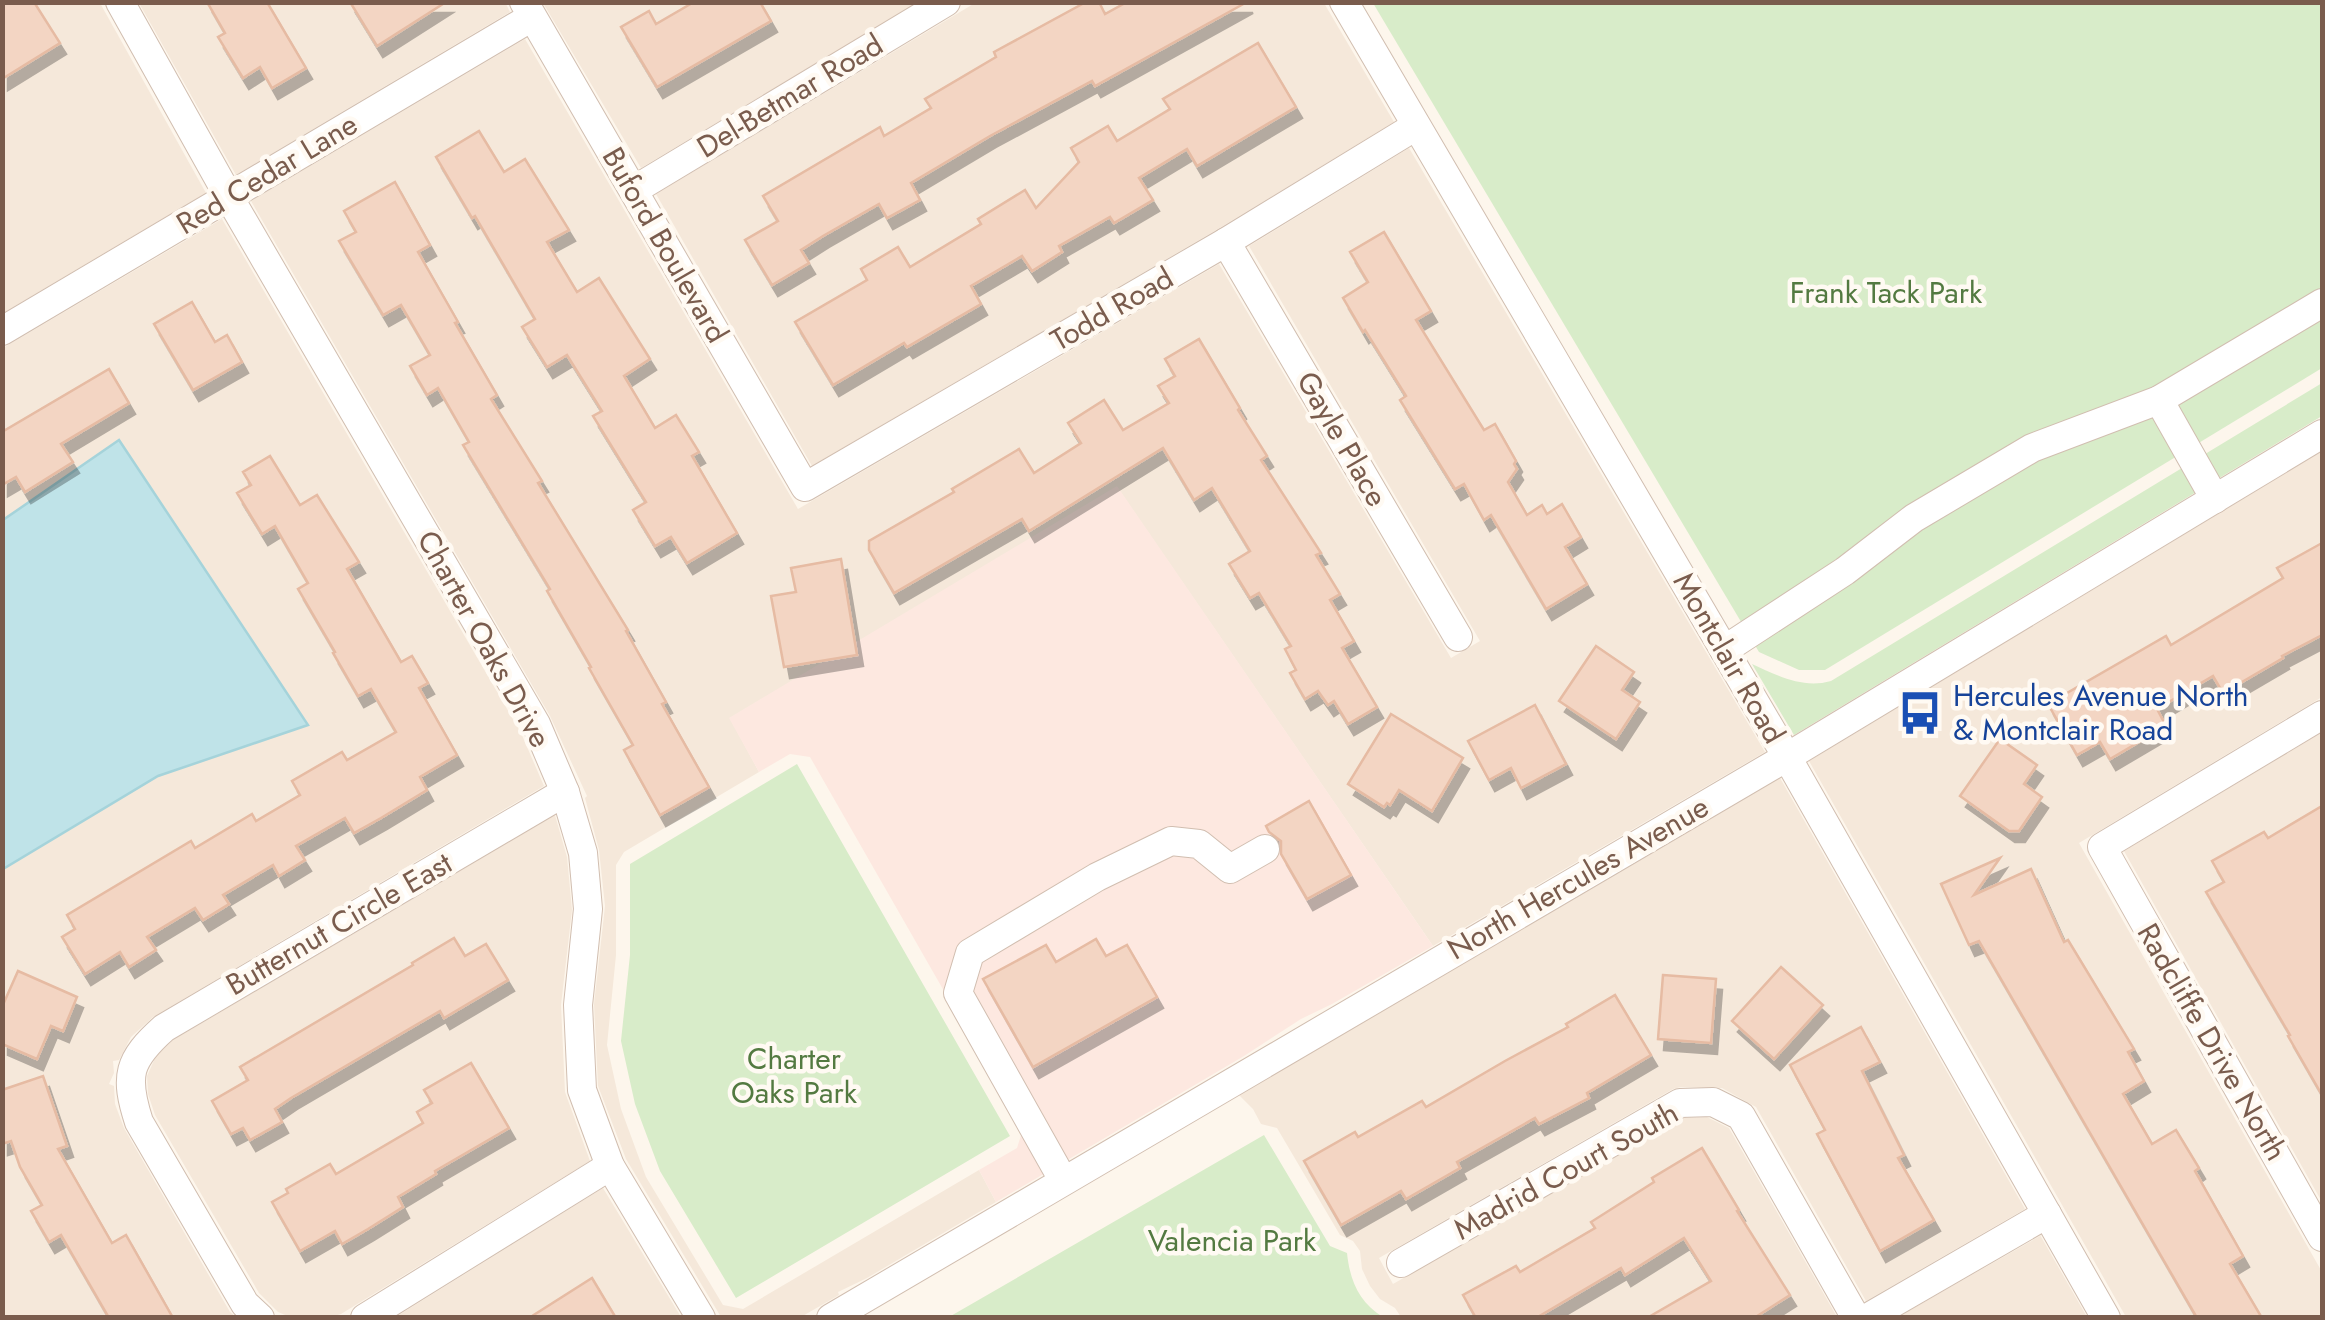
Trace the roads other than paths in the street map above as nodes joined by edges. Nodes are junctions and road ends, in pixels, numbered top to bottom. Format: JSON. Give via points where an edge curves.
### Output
{"nodes":[{"id":1,"x":120,"y":2,"type":"edge"},
{"id":2,"x":946,"y":2,"type":"edge"},
{"id":3,"x":1344,"y":2,"type":"edge"},
{"id":4,"x":528,"y":10,"type":"edge"},
{"id":5,"x":1416,"y":126,"type":"junction"},
{"id":6,"x":634,"y":190,"type":"junction"},
{"id":7,"x":229,"y":197,"type":"junction"},
{"id":8,"x":1226,"y":242,"type":"junction"},
{"id":9,"x":2322,"y":304,"type":"edge"},
{"id":10,"x":2,"y":331,"type":"edge"},
{"id":11,"x":2159,"y":400,"type":"junction"},
{"id":12,"x":2322,"y":434,"type":"edge"},
{"id":13,"x":805,"y":488,"type":"joint"},
{"id":14,"x":2215,"y":498,"type":"junction"},
{"id":15,"x":1458,"y":636,"type":"dead end"},
{"id":16,"x":1724,"y":650,"type":"junction"},
{"id":17,"x":2322,"y":715,"type":"edge"},
{"id":18,"x":1787,"y":756,"type":"junction"},
{"id":19,"x":565,"y":792,"type":"junction"},
{"id":20,"x":1264,"y":849,"type":"dead end"},
{"id":21,"x":610,"y":1166,"type":"junction"},
{"id":22,"x":1063,"y":1180,"type":"junction"},
{"id":23,"x":2047,"y":1214,"type":"junction"},
{"id":24,"x":2322,"y":1237,"type":"edge"},
{"id":25,"x":1401,"y":1264,"type":"dead end"},
{"id":26,"x":260,"y":1318,"type":"edge"},
{"id":27,"x":365,"y":1318,"type":"edge"},
{"id":28,"x":701,"y":1318,"type":"edge"},
{"id":29,"x":831,"y":1318,"type":"edge"},
{"id":30,"x":1856,"y":1318,"type":"edge"},
{"id":31,"x":1868,"y":1318,"type":"edge"},
{"id":32,"x":2106,"y":1318,"type":"edge"}],
"edges":[{"from":1,"to":7,"type":"street","name":"Charter Oaks Drive"},
{"from":2,"to":6,"type":"street","name":"Del-Betmar Road"},
{"from":3,"to":5,"type":"street","name":"Montclair Road"},
{"from":4,"to":6,"type":"street","name":"Buford Boulevard"},
{"from":4,"to":7,"type":"street","name":"Red Cedar Lane"},
{"from":5,"to":8,"type":"street","name":"Todd Road"},
{"from":5,"to":16,"type":"street","name":"Montclair Road"},
{"from":6,"to":13,"type":"street","name":"Buford Boulevard"},
{"from":7,"to":10,"type":"street","name":"Red Cedar Lane"},
{"from":7,"to":19,"type":"street","name":"Charter Oaks Drive","via":[[536,724]]},
{"from":8,"to":13,"type":"street","name":"Todd Road"},
{"from":8,"to":15,"type":"street","name":"Gayle Place"},
{"from":9,"to":11,"type":"street"},
{"from":11,"to":14,"type":"street"},
{"from":11,"to":16,"type":"street","via":[[2032,448],[1914,518]]},
{"from":12,"to":14,"type":"street","name":"North Hercules Avenue"},
{"from":14,"to":18,"type":"street","name":"North Hercules Avenue"},
{"from":16,"to":18,"type":"street","name":"Montclair Road"},
{"from":17,"to":24,"type":"street","name":"Radcliffe Drive North","via":[[2102,847]]},
{"from":18,"to":22,"type":"street","name":"North Hercules Avenue"},
{"from":18,"to":23,"type":"street","name":"Montclair Road"},
{"from":19,"to":21,"type":"street","name":"Charter Oaks Drive","via":[[583,853],[588,909],[578,1005],[582,1090]]},
{"from":19,"to":26,"type":"street","name":"Butternut Circle East","via":[[164,1028],[142,1048],[130,1074],[139,1122],[245,1304]]},
{"from":20,"to":22,"type":"street","via":[[1230,869],[1199,844],[1171,842],[1097,877],[970,954],[958,994]]},
{"from":21,"to":27,"type":"street"},
{"from":21,"to":28,"type":"street","name":"Charter Oaks Drive"},
{"from":22,"to":29,"type":"street","name":"North Hercules Avenue"},
{"from":23,"to":31,"type":"street"},
{"from":23,"to":32,"type":"street","name":"Montclair Road"},
{"from":25,"to":30,"type":"street","name":"Madrid Court South","via":[[1680,1102],[1713,1102],[1742,1116]]}]}
